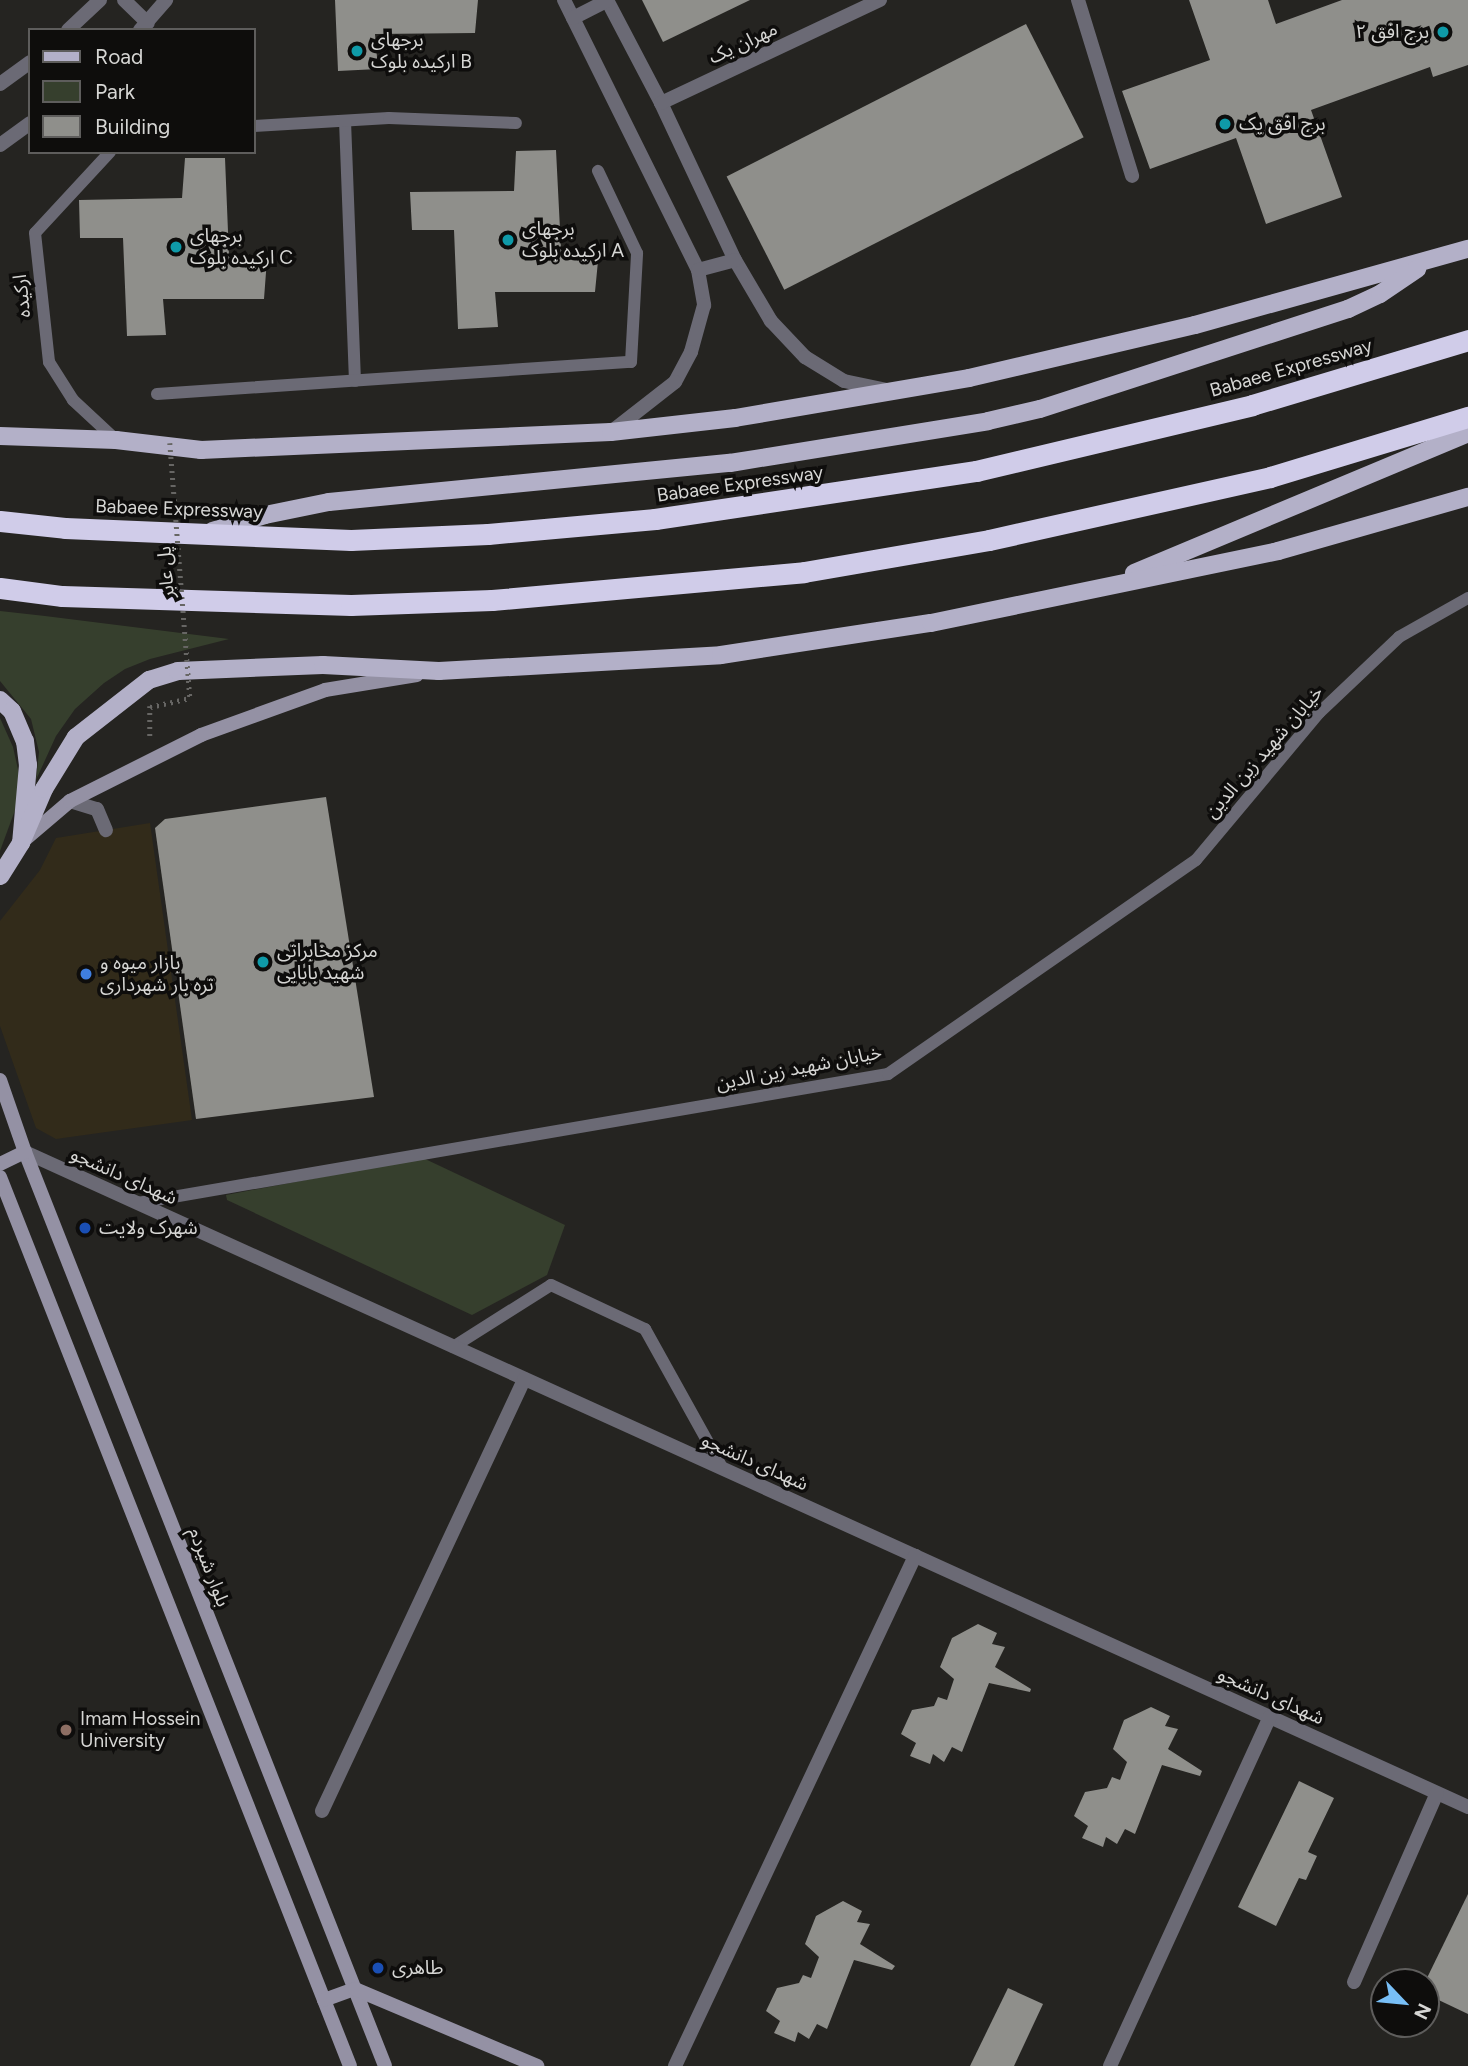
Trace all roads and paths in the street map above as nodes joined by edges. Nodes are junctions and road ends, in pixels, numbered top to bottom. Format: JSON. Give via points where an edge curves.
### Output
{"nodes":[{"id":1,"x":124,"y":0,"type":"edge"},
{"id":2,"x":166,"y":0,"type":"edge"},
{"id":3,"x":564,"y":0,"type":"edge"},
{"id":4,"x":607,"y":0,"type":"edge"},
{"id":5,"x":880,"y":0,"type":"edge"},
{"id":6,"x":1078,"y":0,"type":"edge"},
{"id":7,"x":90,"y":3,"type":"edge"},
{"id":8,"x":573,"y":18,"type":"junction"},
{"id":9,"x":144,"y":26,"type":"edge"},
{"id":10,"x":70,"y":28,"type":"edge"},
{"id":11,"x":28,"y":63,"type":"edge"},
{"id":12,"x":0,"y":84,"type":"edge"},
{"id":13,"x":661,"y":103,"type":"junction"},
{"id":14,"x":345,"y":121,"type":"junction"},
{"id":15,"x":516,"y":123,"type":"dead end"},
{"id":16,"x":28,"y":124,"type":"edge"},
{"id":17,"x":256,"y":126,"type":"edge"},
{"id":18,"x":0,"y":145,"type":"edge"},
{"id":19,"x":108,"y":154,"type":"edge"},
{"id":20,"x":598,"y":171,"type":"dead end"},
{"id":21,"x":1132,"y":176,"type":"dead end"},
{"id":22,"x":1468,"y":249,"type":"edge"},
{"id":23,"x":736,"y":260,"type":"junction"},
{"id":24,"x":1429,"y":261,"type":"junction"},
{"id":25,"x":698,"y":270,"type":"junction"},
{"id":26,"x":1468,"y":341,"type":"edge"},
{"id":27,"x":355,"y":381,"type":"junction"},
{"id":28,"x":892,"y":391,"type":"junction"},
{"id":29,"x":158,"y":394,"type":"dead end"},
{"id":30,"x":1468,"y":417,"type":"edge"},
{"id":31,"x":611,"y":432,"type":"junction"},
{"id":32,"x":1468,"y":433,"type":"edge"},
{"id":33,"x":0,"y":436,"type":"edge"},
{"id":34,"x":116,"y":440,"type":"junction"},
{"id":35,"x":170,"y":443,"type":"dead end"},
{"id":36,"x":1468,"y":497,"type":"edge"},
{"id":37,"x":0,"y":521,"type":"edge"},
{"id":38,"x":207,"y":532,"type":"junction"},
{"id":39,"x":0,"y":588,"type":"edge"},
{"id":40,"x":1096,"y":589,"type":"junction"},
{"id":41,"x":1468,"y":597,"type":"edge"},
{"id":42,"x":439,"y":671,"type":"junction"},
{"id":43,"x":0,"y":700,"type":"edge"},
{"id":44,"x":150,"y":761,"type":"junction"},
{"id":45,"x":70,"y":801,"type":"junction"},
{"id":46,"x":106,"y":830,"type":"dead end"},
{"id":47,"x":21,"y":843,"type":"junction"},
{"id":48,"x":0,"y":876,"type":"edge"},
{"id":49,"x":0,"y":1080,"type":"edge"},
{"id":50,"x":26,"y":1153,"type":"junction"},
{"id":51,"x":0,"y":1164,"type":"edge"},
{"id":52,"x":0,"y":1177,"type":"edge"},
{"id":53,"x":138,"y":1203,"type":"junction"},
{"id":54,"x":453,"y":1347,"type":"junction"},
{"id":55,"x":524,"y":1379,"type":"junction"},
{"id":56,"x":723,"y":1469,"type":"junction"},
{"id":57,"x":915,"y":1556,"type":"junction"},
{"id":58,"x":1270,"y":1717,"type":"junction"},
{"id":59,"x":1437,"y":1793,"type":"junction"},
{"id":60,"x":1468,"y":1807,"type":"edge"},
{"id":61,"x":322,"y":1811,"type":"dead end"},
{"id":62,"x":1354,"y":1982,"type":"dead end"},
{"id":63,"x":355,"y":1989,"type":"junction"},
{"id":64,"x":324,"y":2000,"type":"junction"},
{"id":65,"x":350,"y":2066,"type":"edge"},
{"id":66,"x":385,"y":2066,"type":"edge"},
{"id":67,"x":537,"y":2066,"type":"edge"},
{"id":68,"x":675,"y":2066,"type":"edge"},
{"id":69,"x":1110,"y":2066,"type":"edge"}],
"edges":[{"from":1,"to":9,"type":"street"},
{"from":2,"to":9,"type":"street"},
{"from":3,"to":8,"type":"street"},
{"from":4,"to":8,"type":"street"},
{"from":4,"to":13,"type":"street"},
{"from":5,"to":13,"type":"street","name":"مهران یک"},
{"from":6,"to":21,"type":"street"},
{"from":7,"to":10,"type":"street"},
{"from":8,"to":25,"type":"street"},
{"from":11,"to":12,"type":"street"},
{"from":13,"to":23,"type":"street"},
{"from":14,"to":15,"type":"lane","via":[[389,118]]},
{"from":14,"to":17,"type":"lane"},
{"from":14,"to":27,"type":"lane"},
{"from":16,"to":18,"type":"street"},
{"from":19,"to":34,"type":"lane","name":"ارکیده","via":[[34,233],[49,362],[73,400]]},
{"from":20,"to":27,"type":"lane","via":[[637,253],[631,362]]},
{"from":22,"to":24,"type":"main road"},
{"from":23,"to":25,"type":"street"},
{"from":23,"to":28,"type":"street","via":[[771,321],[805,357],[844,382]]},
{"from":24,"to":28,"type":"main road","via":[[1195,325],[969,379]]},
{"from":24,"to":38,"type":"main road","via":[[1348,309],[1041,409],[988,421],[730,463],[329,502]]},
{"from":25,"to":31,"type":"street","via":[[704,305],[691,352],[675,382]]},
{"from":26,"to":38,"type":"highway","name":"Babaee Expressway","via":[[1252,405],[1002,465],[797,500],[488,534],[351,540]]},
{"from":27,"to":29,"type":"lane"},
{"from":28,"to":31,"type":"main road","via":[[735,418]]},
{"from":30,"to":39,"type":"highway","via":[[1270,477],[989,540],[804,572],[492,600],[351,605],[62,596]]},
{"from":31,"to":34,"type":"main road","via":[[201,450]]},
{"from":32,"to":40,"type":"main road"},
{"from":33,"to":34,"type":"main road"},
{"from":35,"to":44,"type":"path","name":"پل عابر","bridge":true,"via":[[190,698],[150,707]]},
{"from":36,"to":40,"type":"main road","via":[[1279,551]]},
{"from":37,"to":38,"type":"highway","name":"Babaee Expressway","via":[[65,528]]},
{"from":40,"to":42,"type":"main road","via":[[931,624],[721,655]]},
{"from":41,"to":53,"type":"lane","name":"خیابان شهید زین الدین","via":[[1399,637],[1319,713],[1196,860],[888,1074]]},
{"from":42,"to":44,"type":"main road","via":[[325,690],[201,735]]},
{"from":42,"to":47,"type":"main road","via":[[323,665],[178,671],[149,680],[76,737],[44,789]]},
{"from":43,"to":47,"type":"main road","via":[[12,711],[27,753]]},
{"from":44,"to":45,"type":"main road"},
{"from":45,"to":46,"type":"street","via":[[97,809]]},
{"from":45,"to":47,"type":"main road"},
{"from":47,"to":48,"type":"main road"},
{"from":49,"to":50,"type":"main road","name":"بلوار شیردم"},
{"from":50,"to":51,"type":"main road"},
{"from":50,"to":53,"type":"street","name":"شهدای دانشجو"},
{"from":50,"to":63,"type":"main road","name":"بلوار شیردم"},
{"from":52,"to":64,"type":"main road"},
{"from":53,"to":54,"type":"street","name":"شهدای دانشجو"},
{"from":54,"to":55,"type":"street","name":"شهدای دانشجو"},
{"from":54,"to":56,"type":"lane","via":[[551,1285],[645,1329]]},
{"from":55,"to":56,"type":"street","name":"شهدای دانشجو"},
{"from":55,"to":61,"type":"street"},
{"from":56,"to":57,"type":"street","name":"شهدای دانشجو"},
{"from":57,"to":58,"type":"street","name":"شهدای دانشجو"},
{"from":57,"to":68,"type":"street"},
{"from":58,"to":59,"type":"street","name":"شهدای دانشجو"},
{"from":58,"to":69,"type":"street"},
{"from":59,"to":60,"type":"street","name":"شهدای دانشجو"},
{"from":59,"to":62,"type":"street"},
{"from":63,"to":64,"type":"main road"},
{"from":63,"to":66,"type":"main road","name":"بلوار شیردم"},
{"from":63,"to":67,"type":"main road"},
{"from":64,"to":65,"type":"main road"}]}
